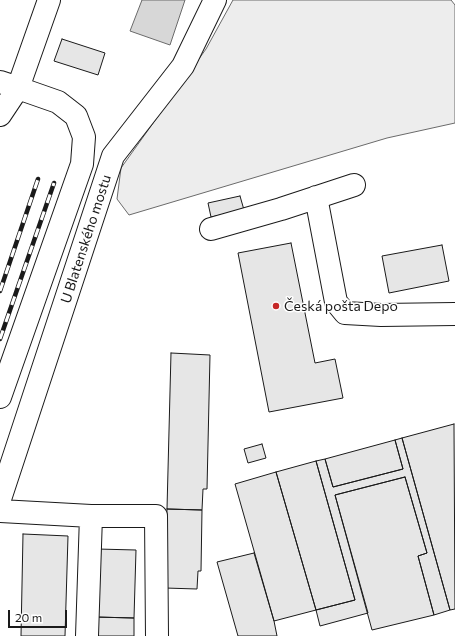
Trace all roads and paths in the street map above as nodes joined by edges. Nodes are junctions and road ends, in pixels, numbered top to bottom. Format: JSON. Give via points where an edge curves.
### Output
{"nodes":[{"id":1,"x":49,"y":0,"type":"edge"},
{"id":2,"x":215,"y":0,"type":"edge"},
{"id":3,"x":9,"y":85,"type":"edge"},
{"id":4,"x":0,"y":115,"type":"edge"},
{"id":5,"x":354,"y":185,"type":"dead end"},
{"id":6,"x":316,"y":198,"type":"junction"},
{"id":7,"x":211,"y":229,"type":"dead end"},
{"id":8,"x":455,"y":314,"type":"edge"},
{"id":9,"x":0,"y":397,"type":"edge"},
{"id":10,"x":0,"y":499,"type":"edge"},
{"id":11,"x":0,"y":511,"type":"edge"},
{"id":12,"x":91,"y":516,"type":"junction"},
{"id":13,"x":87,"y":636,"type":"edge"},
{"id":14,"x":157,"y":636,"type":"edge"}],
"edges":[{"from":1,"to":3,"type":"street"},
{"from":2,"to":10,"type":"street","name":"U Blatenského mostu","via":[[183,66],[113,156]]},
{"from":3,"to":4,"type":"street"},
{"from":3,"to":9,"type":"street","via":[[58,102],[76,116],[84,137],[82,164]]},
{"from":5,"to":6,"type":"street"},
{"from":6,"to":7,"type":"street"},
{"from":6,"to":8,"type":"street","via":[[336,302],[345,313]]},
{"from":11,"to":12,"type":"street"},
{"from":12,"to":13,"type":"street"},
{"from":12,"to":14,"type":"street","via":[[156,516]]}]}
